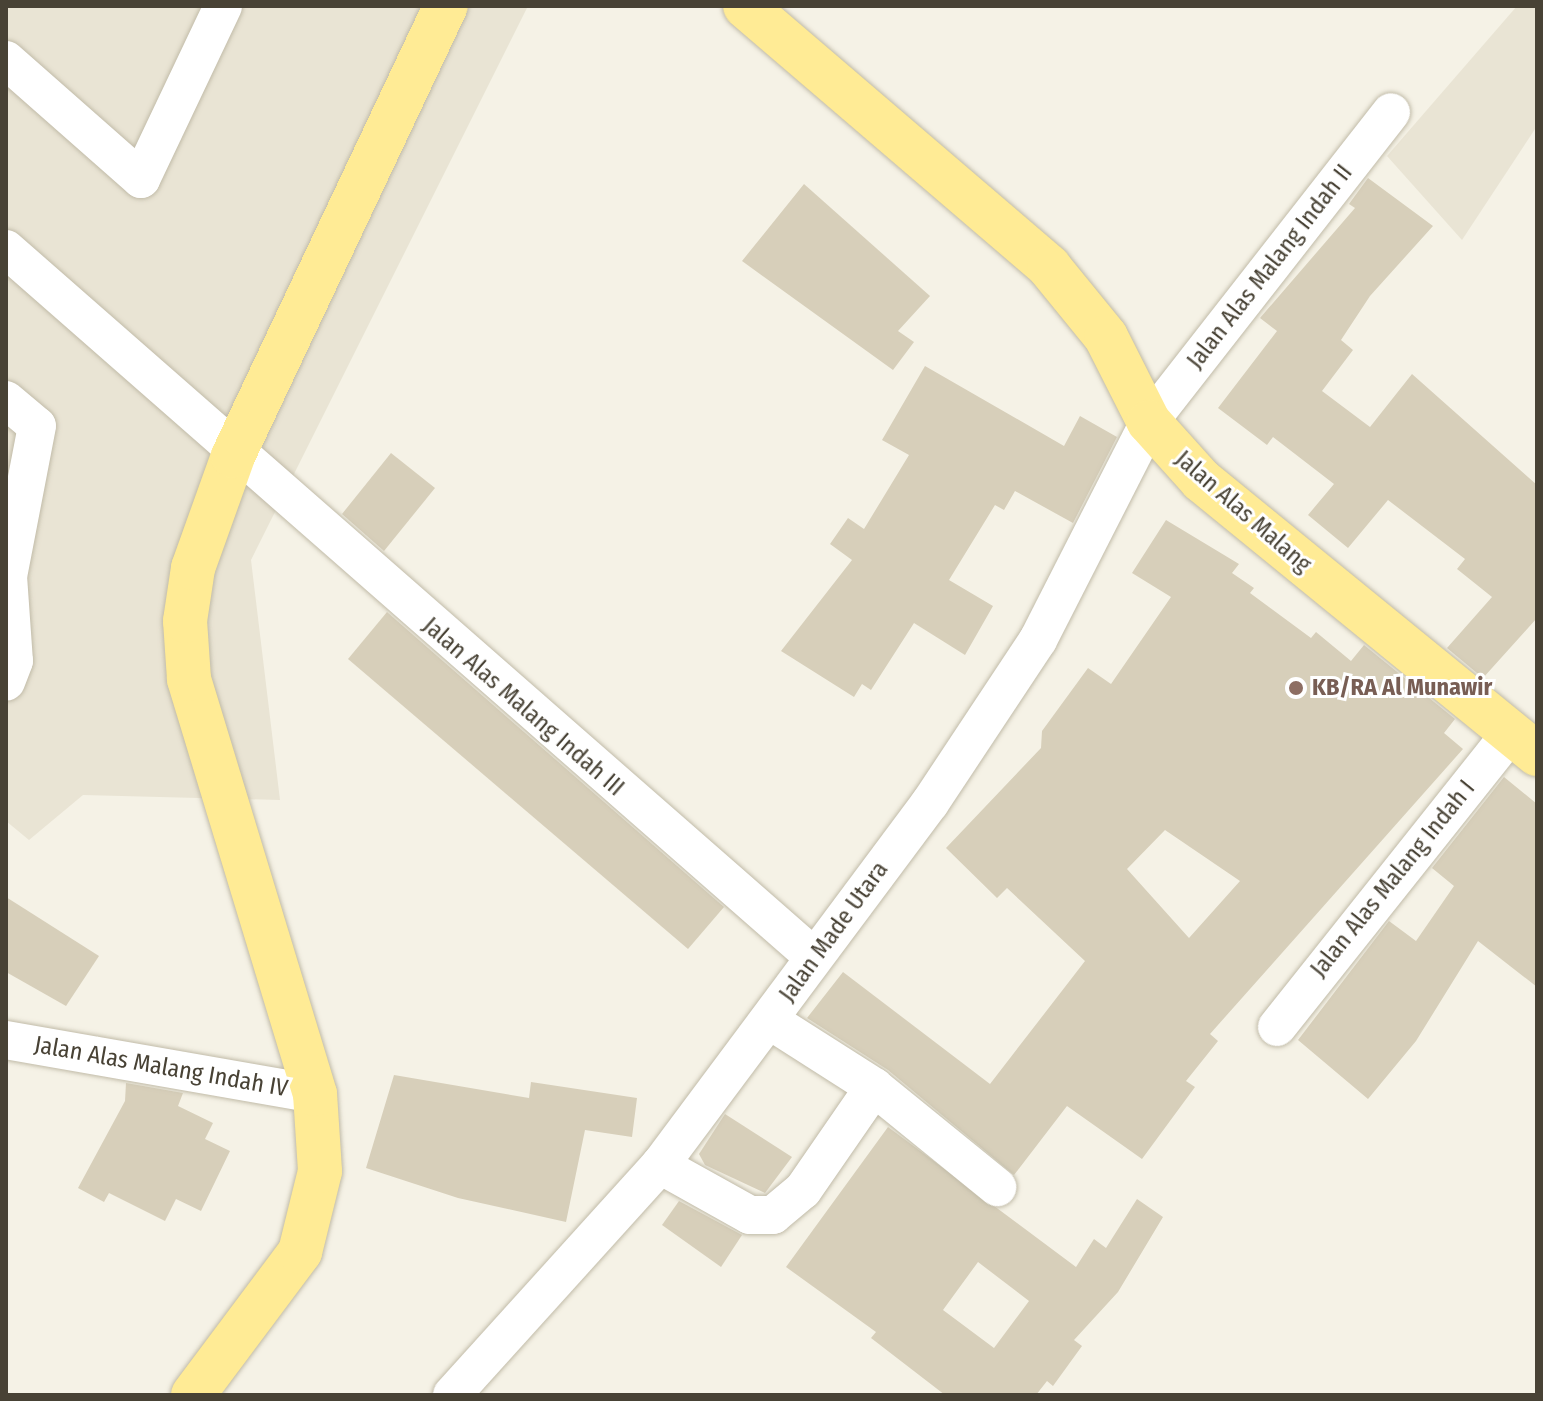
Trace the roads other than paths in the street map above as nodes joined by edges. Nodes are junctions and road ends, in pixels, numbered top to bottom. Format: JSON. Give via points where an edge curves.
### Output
{"nodes":[{"id":1,"x":223,"y":6,"type":"edge"},
{"id":2,"x":446,"y":6,"type":"edge"},
{"id":3,"x":745,"y":6,"type":"edge"},
{"id":4,"x":6,"y":60,"type":"edge"},
{"id":5,"x":1391,"y":112,"type":"dead end"},
{"id":6,"x":6,"y":249,"type":"edge"},
{"id":7,"x":6,"y":400,"type":"edge"},
{"id":8,"x":1149,"y":422,"type":"junction"},
{"id":9,"x":233,"y":456,"type":"junction"},
{"id":10,"x":18,"y":461,"type":"edge"},
{"id":11,"x":6,"y":682,"type":"edge"},
{"id":12,"x":1524,"y":744,"type":"edge"},
{"id":13,"x":814,"y":957,"type":"junction"},
{"id":14,"x":769,"y":1020,"type":"junction"},
{"id":15,"x":1277,"y":1027,"type":"dead end"},
{"id":16,"x":6,"y":1040,"type":"edge"},
{"id":17,"x":874,"y":1087,"type":"junction"},
{"id":18,"x":315,"y":1094,"type":"junction"},
{"id":19,"x":660,"y":1165,"type":"junction"},
{"id":20,"x":997,"y":1187,"type":"dead end"},
{"id":21,"x":193,"y":1395,"type":"edge"},
{"id":22,"x":452,"y":1395,"type":"edge"}],
"edges":[{"from":1,"to":4,"type":"street","via":[[141,179]]},
{"from":2,"to":9,"type":"main road"},
{"from":3,"to":8,"type":"main road","name":"Jalan Alas Malang","via":[[1049,267],[1106,337]]},
{"from":5,"to":8,"type":"street","name":"Jalan Alas Malang Indah II"},
{"from":6,"to":9,"type":"street","name":"Jalan Alas Malang Indah III"},
{"from":7,"to":10,"type":"street","via":[[37,426]]},
{"from":8,"to":12,"type":"main road","name":"Jalan Alas Malang","via":[[1201,480]]},
{"from":8,"to":13,"type":"street","name":"Jalan Made Utara","via":[[1007,692]]},
{"from":9,"to":13,"type":"street","name":"Jalan Alas Malang Indah III"},
{"from":9,"to":18,"type":"main road","via":[[193,568],[185,621],[189,679]]},
{"from":10,"to":11,"type":"street","via":[[8,576],[14,661]]},
{"from":12,"to":15,"type":"street","name":"Jalan Alas Malang Indah I"},
{"from":13,"to":14,"type":"street","name":"Jalan Made Utara"},
{"from":14,"to":17,"type":"street"},
{"from":14,"to":19,"type":"street","name":"Jalan Made Utara"},
{"from":16,"to":18,"type":"street","name":"Jalan Alas Malang Indah IV"},
{"from":17,"to":19,"type":"street","via":[[803,1190],[773,1215],[750,1215]]},
{"from":17,"to":20,"type":"street"},
{"from":18,"to":21,"type":"main road","via":[[320,1171],[309,1230],[284,1277]]},
{"from":19,"to":22,"type":"street","name":"Jalan Made Utara"}]}
